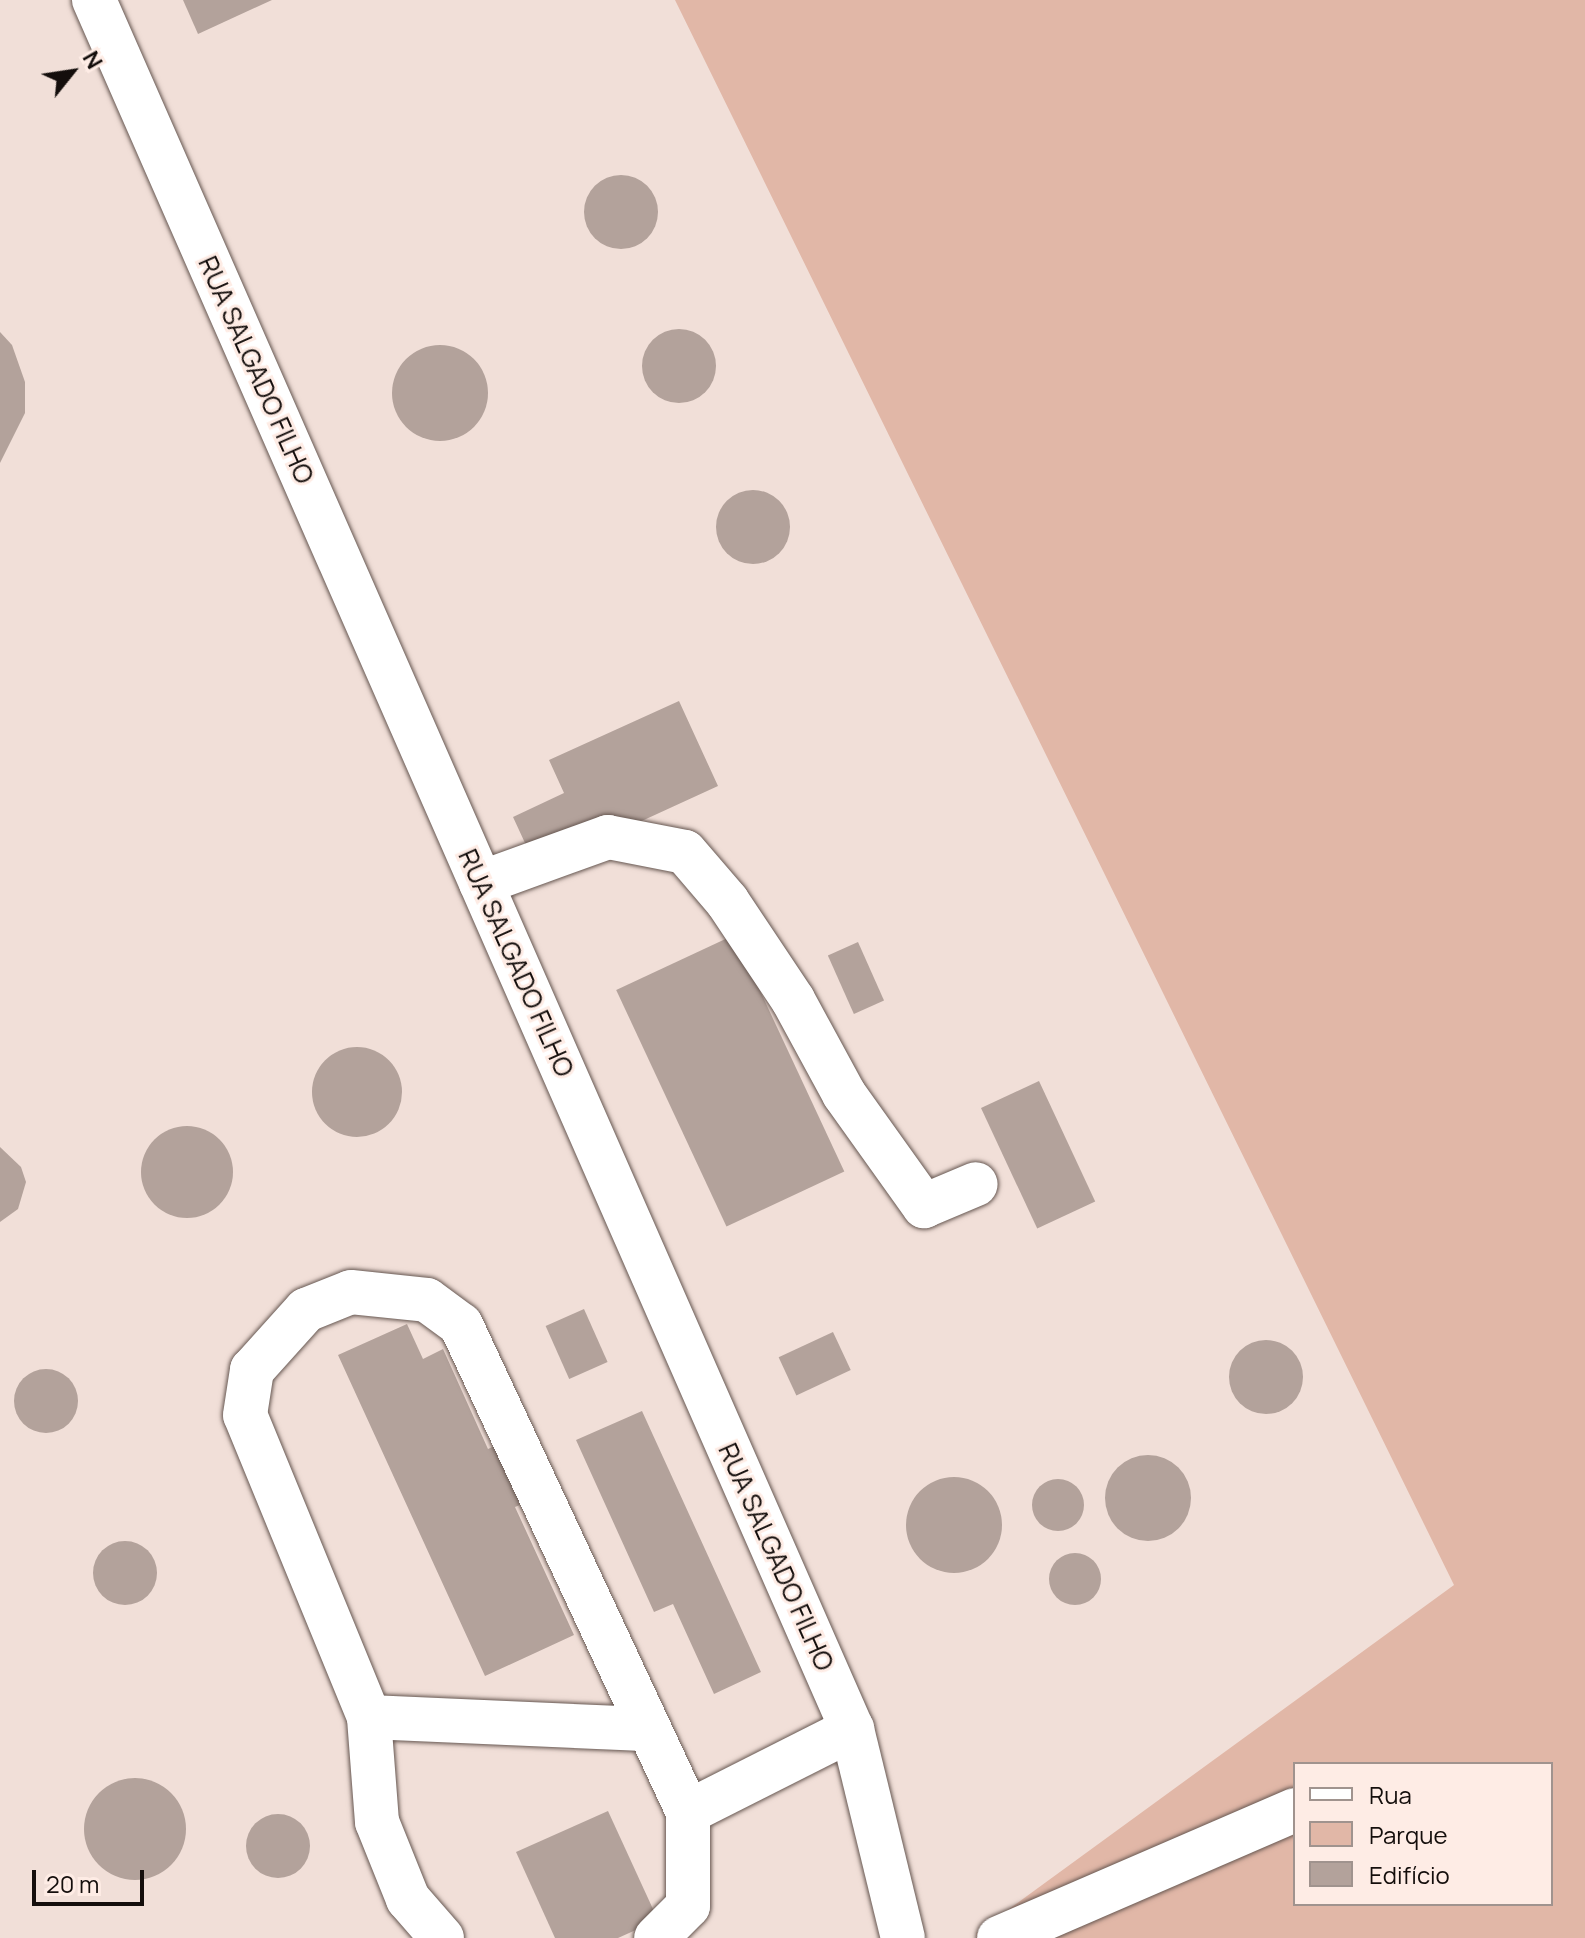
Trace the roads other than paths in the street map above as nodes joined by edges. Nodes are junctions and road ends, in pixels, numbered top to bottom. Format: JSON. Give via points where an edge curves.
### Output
{"nodes":[{"id":1,"x":94,"y":0,"type":"edge"},
{"id":2,"x":481,"y":883,"type":"junction"},
{"id":3,"x":976,"y":1184,"type":"dead end"},
{"id":4,"x":369,"y":1717,"type":"junction"},
{"id":5,"x":649,"y":1729,"type":"junction"},
{"id":6,"x":852,"y":1729,"type":"junction"},
{"id":7,"x":1293,"y":1811,"type":"edge"},
{"id":8,"x":688,"y":1812,"type":"junction"},
{"id":9,"x":442,"y":1938,"type":"edge"},
{"id":10,"x":656,"y":1938,"type":"edge"},
{"id":11,"x":903,"y":1938,"type":"edge"},
{"id":12,"x":999,"y":1938,"type":"edge"}],
"edges":[{"from":1,"to":2,"type":"lane","name":"RUA SALGADO FILHO"},
{"from":2,"to":3,"type":"lane","via":[[608,837],[685,852],[735,913],[793,1000],[844,1094],[924,1206]]},
{"from":2,"to":6,"type":"lane","name":"RUA SALGADO FILHO"},
{"from":4,"to":5,"type":"lane"},
{"from":4,"to":5,"type":"lane","via":[[245,1415],[252,1370],[306,1310],[351,1292],[427,1300],[461,1325]]},
{"from":4,"to":9,"type":"lane","via":[[377,1822],[408,1899]]},
{"from":5,"to":8,"type":"lane"},
{"from":6,"to":8,"type":"lane"},
{"from":6,"to":11,"type":"lane","name":"RUA SALGADO FILHO"},
{"from":7,"to":12,"type":"lane"},
{"from":8,"to":10,"type":"lane","via":[[688,1906]]}]}
